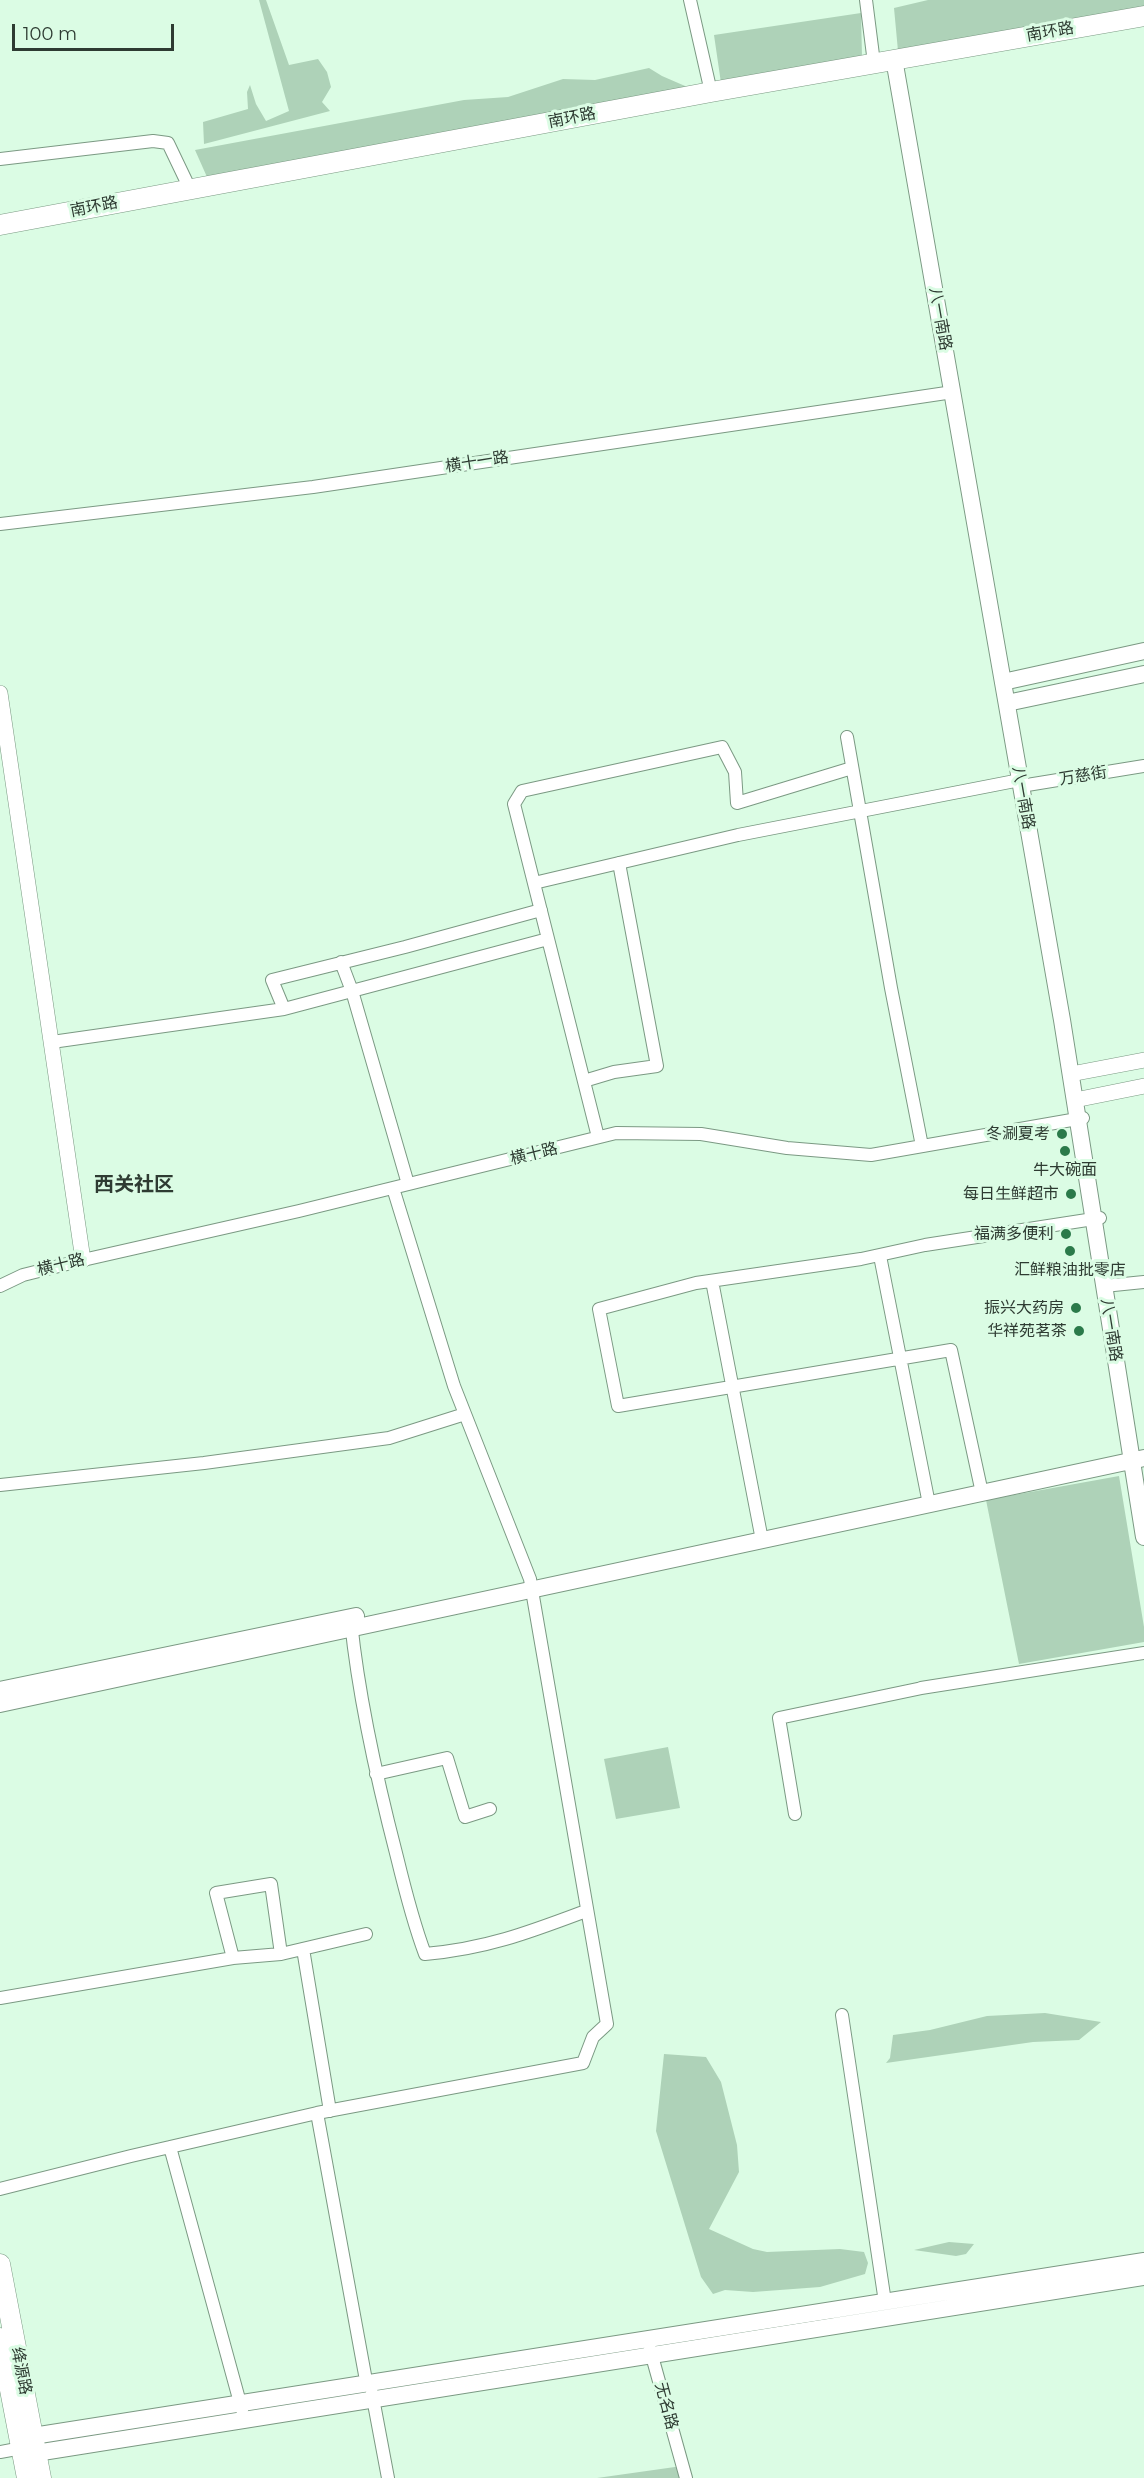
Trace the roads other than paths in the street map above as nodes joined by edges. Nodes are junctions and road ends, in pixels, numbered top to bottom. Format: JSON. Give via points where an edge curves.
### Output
{"nodes":[{"id":1,"x":690,"y":0,"type":"edge"},
{"id":2,"x":866,"y":0,"type":"edge"},
{"id":3,"x":1144,"y":16,"type":"edge"},
{"id":4,"x":898,"y":59,"type":"junction"},
{"id":5,"x":874,"y":63,"type":"junction"},
{"id":6,"x":711,"y":92,"type":"junction"},
{"id":7,"x":0,"y":159,"type":"edge"},
{"id":8,"x":190,"y":189,"type":"junction"},
{"id":9,"x":0,"y":225,"type":"edge"},
{"id":10,"x":952,"y":392,"type":"junction"},
{"id":11,"x":0,"y":524,"type":"edge"},
{"id":12,"x":1144,"y":651,"type":"edge"},
{"id":13,"x":1144,"y":674,"type":"edge"},
{"id":14,"x":1005,"y":681,"type":"junction"},
{"id":15,"x":0,"y":693,"type":"edge"},
{"id":16,"x":1010,"y":703,"type":"junction"},
{"id":17,"x":847,"y":737,"type":"dead end"},
{"id":18,"x":1144,"y":766,"type":"edge"},
{"id":19,"x":852,"y":768,"type":"junction"},
{"id":20,"x":1023,"y":784,"type":"junction"},
{"id":21,"x":860,"y":810,"type":"junction"},
{"id":22,"x":619,"y":863,"type":"junction"},
{"id":23,"x":534,"y":883,"type":"junction"},
{"id":24,"x":541,"y":910,"type":"junction"},
{"id":25,"x":548,"y":939,"type":"junction"},
{"id":26,"x":341,"y":962,"type":"junction"},
{"id":27,"x":352,"y":991,"type":"junction"},
{"id":28,"x":284,"y":1009,"type":"junction"},
{"id":29,"x":52,"y":1042,"type":"junction"},
{"id":30,"x":1144,"y":1060,"type":"edge"},
{"id":31,"x":1073,"y":1074,"type":"junction"},
{"id":32,"x":584,"y":1081,"type":"junction"},
{"id":33,"x":1144,"y":1086,"type":"edge"},
{"id":34,"x":1077,"y":1099,"type":"junction"},
{"id":35,"x":1080,"y":1118,"type":"junction"},
{"id":36,"x":598,"y":1137,"type":"junction"},
{"id":37,"x":922,"y":1146,"type":"junction"},
{"id":38,"x":408,"y":1184,"type":"junction"},
{"id":39,"x":393,"y":1188,"type":"junction"},
{"id":40,"x":1097,"y":1219,"type":"junction"},
{"id":41,"x":880,"y":1256,"type":"junction"},
{"id":42,"x":82,"y":1260,"type":"junction"},
{"id":43,"x":712,"y":1281,"type":"junction"},
{"id":44,"x":1144,"y":1282,"type":"edge"},
{"id":45,"x":0,"y":1286,"type":"edge"},
{"id":46,"x":1108,"y":1286,"type":"junction"},
{"id":47,"x":900,"y":1358,"type":"junction"},
{"id":48,"x":732,"y":1387,"type":"junction"},
{"id":49,"x":465,"y":1414,"type":"junction"},
{"id":50,"x":1137,"y":1456,"type":"edge"},
{"id":51,"x":0,"y":1485,"type":"edge"},
{"id":52,"x":981,"y":1489,"type":"junction"},
{"id":53,"x":928,"y":1500,"type":"junction"},
{"id":54,"x":1144,"y":1500,"type":"edge"},
{"id":55,"x":761,"y":1536,"type":"junction"},
{"id":56,"x":1144,"y":1537,"type":"edge"},
{"id":57,"x":531,"y":1584,"type":"junction"},
{"id":58,"x":352,"y":1622,"type":"junction"},
{"id":59,"x":1144,"y":1653,"type":"edge"},
{"id":60,"x":0,"y":1690,"type":"edge"},
{"id":61,"x":0,"y":1704,"type":"edge"},
{"id":62,"x":376,"y":1774,"type":"junction"},
{"id":63,"x":490,"y":1809,"type":"dead end"},
{"id":64,"x":795,"y":1814,"type":"dead end"},
{"id":65,"x":586,"y":1911,"type":"junction"},
{"id":66,"x":366,"y":1934,"type":"dead end"},
{"id":67,"x":303,"y":1949,"type":"junction"},
{"id":68,"x":281,"y":1954,"type":"junction"},
{"id":69,"x":233,"y":1958,"type":"junction"},
{"id":70,"x":0,"y":1998,"type":"edge"},
{"id":71,"x":842,"y":2015,"type":"dead end"},
{"id":72,"x":330,"y":2111,"type":"junction"},
{"id":73,"x":317,"y":2113,"type":"junction"},
{"id":74,"x":170,"y":2147,"type":"junction"},
{"id":75,"x":0,"y":2189,"type":"edge"},
{"id":76,"x":1144,"y":2261,"type":"edge"},
{"id":77,"x":0,"y":2264,"type":"edge"},
{"id":78,"x":1144,"y":2277,"type":"edge"},
{"id":79,"x":885,"y":2302,"type":"junction"},
{"id":80,"x":0,"y":2341,"type":"edge"},
{"id":81,"x":649,"y":2342,"type":"junction"},
{"id":82,"x":369,"y":2383,"type":"junction"},
{"id":83,"x":243,"y":2411,"type":"junction"},
{"id":84,"x":30,"y":2446,"type":"junction"},
{"id":85,"x":0,"y":2452,"type":"edge"},
{"id":86,"x":27,"y":2478,"type":"edge"},
{"id":87,"x":41,"y":2478,"type":"edge"},
{"id":88,"x":388,"y":2478,"type":"edge"},
{"id":89,"x":686,"y":2478,"type":"edge"}],
"edges":[{"from":1,"to":6,"type":"street"},
{"from":2,"to":5,"type":"street"},
{"from":3,"to":4,"type":"main road","name":"南环路"},
{"from":4,"to":5,"type":"main road","name":"南环路"},
{"from":4,"to":10,"type":"main road","name":"八一南路"},
{"from":4,"to":14,"type":"main road","name":"八一南路"},
{"from":5,"to":6,"type":"main road","name":"南环路"},
{"from":6,"to":8,"type":"main road","name":"南环路"},
{"from":7,"to":8,"type":"street","via":[[153,141],[168,143]]},
{"from":8,"to":9,"type":"main road","name":"南环路"},
{"from":10,"to":11,"type":"street","name":"横十一路","via":[[313,487]]},
{"from":10,"to":14,"type":"main road","name":"八一南路"},
{"from":12,"to":14,"type":"main road"},
{"from":13,"to":16,"type":"main road"},
{"from":14,"to":16,"type":"main road","name":"八一南路"},
{"from":15,"to":29,"type":"street"},
{"from":16,"to":20,"type":"main road","name":"八一南路"},
{"from":17,"to":19,"type":"street"},
{"from":18,"to":20,"type":"street","name":"万慈街"},
{"from":19,"to":21,"type":"street"},
{"from":19,"to":23,"type":"street","via":[[737,803],[735,772],[722,747],[522,791],[514,804]]},
{"from":20,"to":21,"type":"street","name":"万慈街"},
{"from":20,"to":31,"type":"main road","name":"八一南路"},
{"from":21,"to":22,"type":"street","name":"万慈街"},
{"from":21,"to":37,"type":"street"},
{"from":22,"to":23,"type":"street","name":"万慈街"},
{"from":22,"to":32,"type":"street","via":[[657,1066]]},
{"from":23,"to":24,"type":"street"},
{"from":24,"to":25,"type":"street"},
{"from":24,"to":26,"type":"street"},
{"from":25,"to":27,"type":"street"},
{"from":25,"to":32,"type":"street"},
{"from":26,"to":27,"type":"street"},
{"from":26,"to":28,"type":"street","via":[[272,980]]},
{"from":27,"to":28,"type":"street"},
{"from":27,"to":38,"type":"street"},
{"from":28,"to":29,"type":"street"},
{"from":29,"to":42,"type":"street"},
{"from":30,"to":31,"type":"street"},
{"from":31,"to":34,"type":"main road","name":"八一南路"},
{"from":32,"to":36,"type":"street"},
{"from":33,"to":34,"type":"street"},
{"from":34,"to":35,"type":"main road","name":"八一南路"},
{"from":35,"to":37,"type":"street","name":"横十路"},
{"from":35,"to":40,"type":"main road","name":"八一南路"},
{"from":36,"to":37,"type":"street","name":"横十路","via":[[616,1133],[700,1134],[787,1148],[871,1155]]},
{"from":36,"to":38,"type":"street","name":"横十路"},
{"from":38,"to":39,"type":"street","name":"横十路"},
{"from":39,"to":42,"type":"street","name":"横十路"},
{"from":39,"to":49,"type":"street"},
{"from":40,"to":41,"type":"street","via":[[925,1245]]},
{"from":40,"to":46,"type":"main road","name":"八一南路"},
{"from":41,"to":43,"type":"street"},
{"from":41,"to":47,"type":"street"},
{"from":42,"to":45,"type":"street","name":"横十路","via":[[23,1275]]},
{"from":43,"to":48,"type":"street"},
{"from":43,"to":48,"type":"street","via":[[599,1309],[613,1384],[618,1406]]},
{"from":44,"to":46,"type":"street"},
{"from":46,"to":50,"type":"main road","name":"八一南路"},
{"from":47,"to":48,"type":"street"},
{"from":47,"to":52,"type":"street","via":[[951,1350]]},
{"from":47,"to":53,"type":"street"},
{"from":48,"to":55,"type":"street"},
{"from":49,"to":51,"type":"street","via":[[366,1442]]},
{"from":49,"to":57,"type":"street"},
{"from":50,"to":52,"type":"main road"},
{"from":50,"to":54,"type":"main road","name":"八一南路"},
{"from":50,"to":56,"type":"main road","name":"八一南路"},
{"from":52,"to":53,"type":"main road"},
{"from":53,"to":55,"type":"main road"},
{"from":55,"to":57,"type":"main road"},
{"from":57,"to":58,"type":"main road"},
{"from":57,"to":65,"type":"street"},
{"from":58,"to":60,"type":"main road"},
{"from":58,"to":61,"type":"main road"},
{"from":58,"to":62,"type":"street"},
{"from":59,"to":64,"type":"street","via":[[921,1688],[779,1718]]},
{"from":62,"to":63,"type":"street","via":[[447,1758],[465,1817]]},
{"from":62,"to":65,"type":"street","via":[[413,1922],[425,1954],[462,1951],[516,1937]]},
{"from":65,"to":72,"type":"street","via":[[607,2024],[593,2037],[583,2063]]},
{"from":66,"to":67,"type":"street"},
{"from":67,"to":68,"type":"street"},
{"from":67,"to":72,"type":"street"},
{"from":68,"to":69,"type":"street"},
{"from":68,"to":69,"type":"street","via":[[271,1884],[216,1893]]},
{"from":69,"to":70,"type":"street"},
{"from":71,"to":79,"type":"street"},
{"from":72,"to":73,"type":"street"},
{"from":73,"to":74,"type":"street"},
{"from":73,"to":82,"type":"street"},
{"from":74,"to":75,"type":"street"},
{"from":74,"to":83,"type":"street"},
{"from":76,"to":79,"type":"main road"},
{"from":77,"to":84,"type":"main road","name":"绛源路"},
{"from":78,"to":81,"type":"main road"},
{"from":79,"to":81,"type":"main road"},
{"from":80,"to":84,"type":"main road","name":"绛源路"},
{"from":81,"to":82,"type":"main road"},
{"from":81,"to":89,"type":"street","name":"无名路"},
{"from":82,"to":83,"type":"main road"},
{"from":82,"to":88,"type":"street"},
{"from":83,"to":84,"type":"main road"},
{"from":84,"to":85,"type":"street"},
{"from":84,"to":86,"type":"main road","name":"绛源路"},
{"from":84,"to":87,"type":"main road","name":"绛源路"}]}
